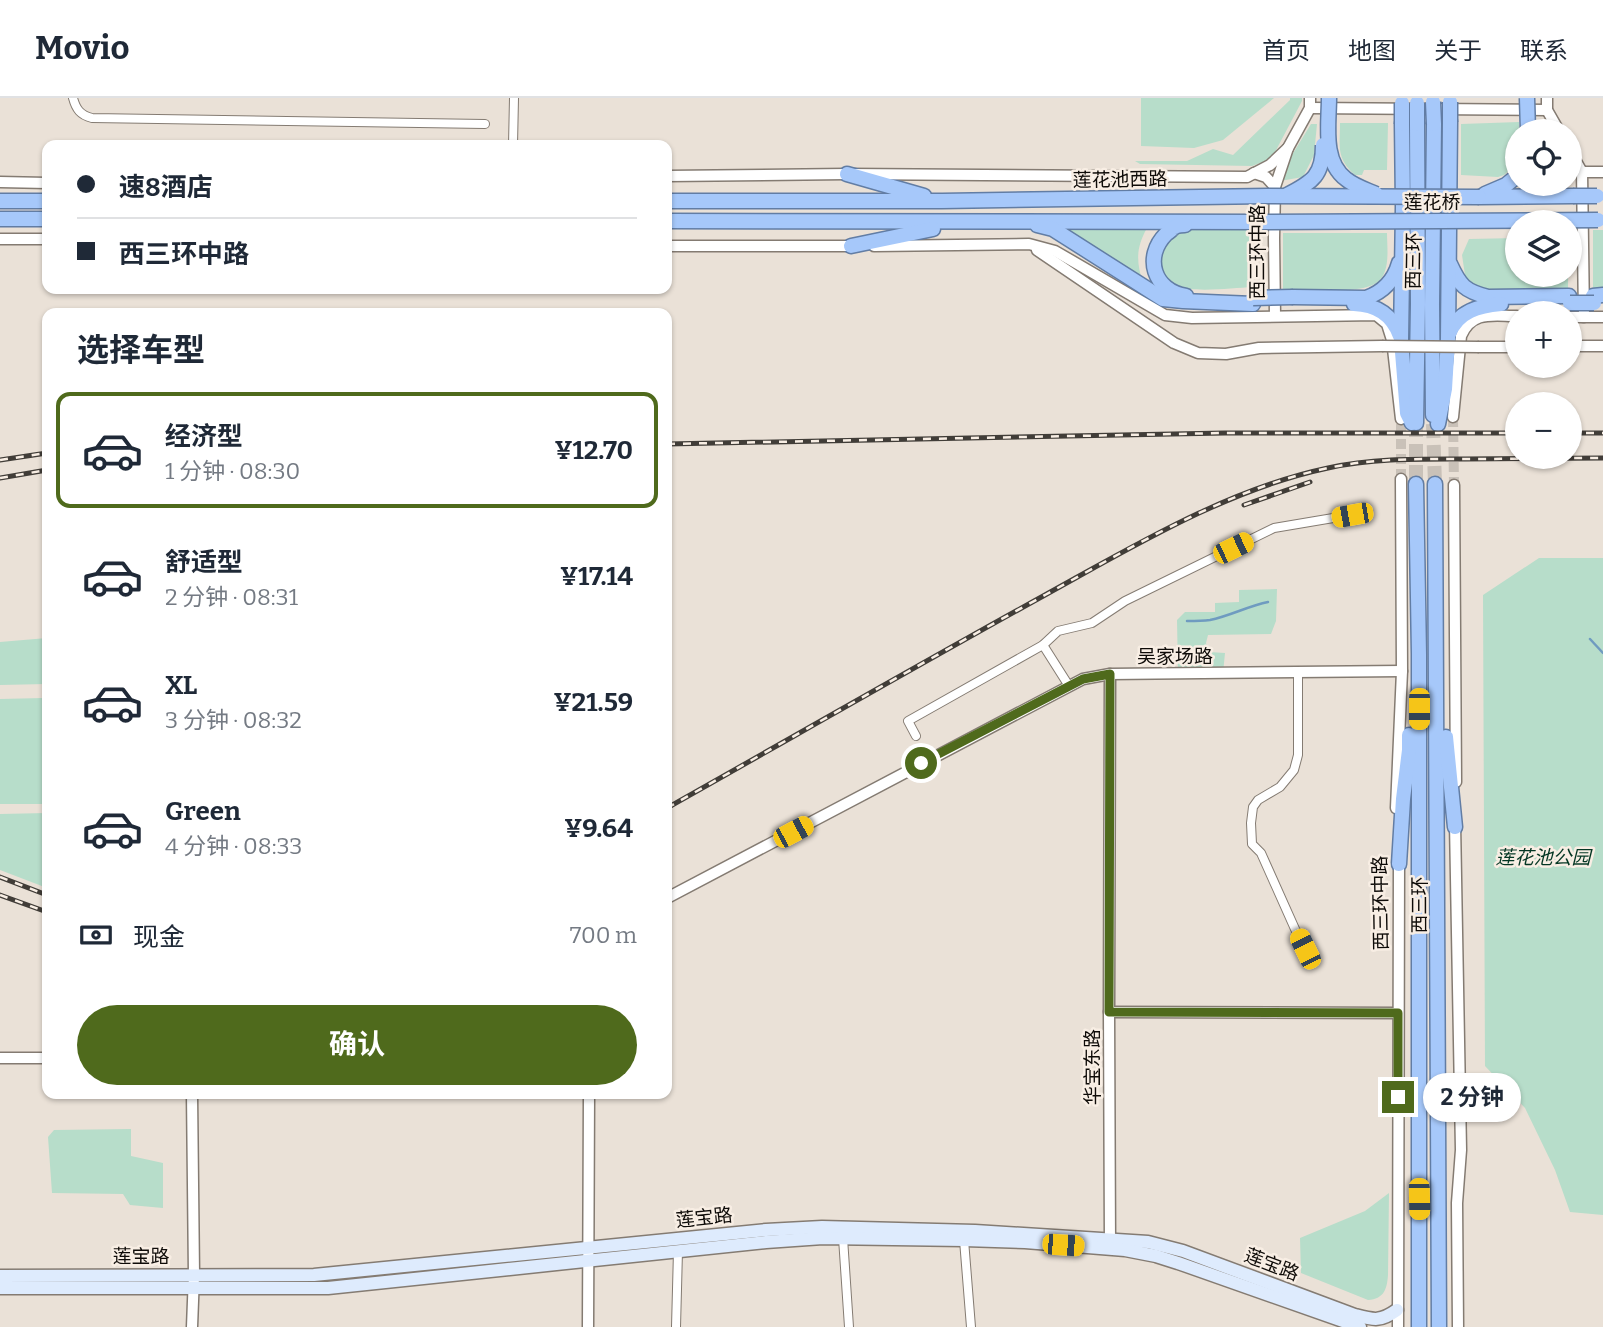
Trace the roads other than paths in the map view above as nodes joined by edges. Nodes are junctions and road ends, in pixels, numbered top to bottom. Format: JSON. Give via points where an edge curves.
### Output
{"nodes":[{"id":1,"x":73,"y":98,"type":"edge"},
{"id":2,"x":514,"y":98,"type":"edge"},
{"id":3,"x":1323,"y":98,"type":"edge"},
{"id":4,"x":1329,"y":98,"type":"edge"},
{"id":5,"x":1527,"y":98,"type":"edge"},
{"id":6,"x":1534,"y":98,"type":"edge"},
{"id":7,"x":1433,"y":100,"type":"edge"},
{"id":8,"x":1450,"y":100,"type":"edge"},
{"id":9,"x":1410,"y":101,"type":"edge"},
{"id":10,"x":1310,"y":103,"type":"edge"},
{"id":11,"x":1547,"y":104,"type":"edge"},
{"id":12,"x":1528,"y":119,"type":"edge"},
{"id":13,"x":1534,"y":119,"type":"edge"},
{"id":14,"x":485,"y":124,"type":"dead end"},
{"id":15,"x":1409,"y":124,"type":"junction"},
{"id":16,"x":513,"y":140,"type":"edge"},
{"id":17,"x":1288,"y":148,"type":"junction"},
{"id":18,"x":1582,"y":172,"type":"joint"},
{"id":19,"x":1603,"y":172,"type":"edge"},
{"id":20,"x":1254,"y":173,"type":"junction"},
{"id":21,"x":847,"y":174,"type":"junction"},
{"id":22,"x":672,"y":176,"type":"edge"},
{"id":23,"x":0,"y":183,"type":"edge"},
{"id":24,"x":42,"y":183,"type":"edge"},
{"id":25,"x":1505,"y":185,"type":"edge"},
{"id":26,"x":1275,"y":193,"type":"junction"},
{"id":27,"x":1573,"y":196,"type":"edge"},
{"id":28,"x":1582,"y":196,"type":"edge"},
{"id":29,"x":1600,"y":196,"type":"edge"},
{"id":30,"x":1381,"y":197,"type":"junction"},
{"id":31,"x":1479,"y":197,"type":"junction"},
{"id":32,"x":0,"y":201,"type":"edge"},
{"id":33,"x":42,"y":201,"type":"edge"},
{"id":34,"x":672,"y":201,"type":"edge"},
{"id":35,"x":942,"y":201,"type":"junction"},
{"id":36,"x":0,"y":219,"type":"edge"},
{"id":37,"x":42,"y":219,"type":"edge"},
{"id":38,"x":1601,"y":220,"type":"edge"},
{"id":39,"x":672,"y":221,"type":"edge"},
{"id":40,"x":1026,"y":221,"type":"junction"},
{"id":41,"x":1200,"y":222,"type":"junction"},
{"id":42,"x":962,"y":223,"type":"junction"},
{"id":43,"x":0,"y":239,"type":"edge"},
{"id":44,"x":42,"y":239,"type":"edge"},
{"id":45,"x":1028,"y":244,"type":"junction"},
{"id":46,"x":672,"y":246,"type":"edge"},
{"id":47,"x":851,"y":246,"type":"junction"},
{"id":48,"x":1402,"y":248,"type":"junction"},
{"id":49,"x":1449,"y":261,"type":"junction"},
{"id":50,"x":1292,"y":300,"type":"junction"},
{"id":51,"x":1253,"y":301,"type":"junction"},
{"id":52,"x":1529,"y":301,"type":"edge"},
{"id":53,"x":1505,"y":304,"type":"edge"},
{"id":54,"x":1275,"y":316,"type":"junction"},
{"id":55,"x":1505,"y":316,"type":"edge"},
{"id":56,"x":1584,"y":317,"type":"joint"},
{"id":57,"x":1603,"y":317,"type":"edge"},
{"id":58,"x":1448,"y":339,"type":"junction"},
{"id":59,"x":1401,"y":341,"type":"junction"},
{"id":60,"x":1582,"y":346,"type":"edge"},
{"id":61,"x":1603,"y":346,"type":"edge"},
{"id":62,"x":1505,"y":347,"type":"edge"},
{"id":63,"x":1453,"y":417,"type":"tunnel mouth"},
{"id":64,"x":1410,"y":422,"type":"junction"},
{"id":65,"x":1401,"y":479,"type":"tunnel mouth"},
{"id":66,"x":1416,"y":484,"type":"tunnel mouth"},
{"id":67,"x":1435,"y":484,"type":"tunnel mouth"},
{"id":68,"x":1454,"y":485,"type":"tunnel mouth"},
{"id":69,"x":1352,"y":515,"type":"dead end"},
{"id":70,"x":1044,"y":645,"type":"junction"},
{"id":71,"x":1419,"y":654,"type":"junction"},
{"id":72,"x":1437,"y":654,"type":"junction"},
{"id":73,"x":1402,"y":671,"type":"junction"},
{"id":74,"x":1298,"y":672,"type":"junction"},
{"id":75,"x":1110,"y":674,"type":"junction"},
{"id":76,"x":1069,"y":686,"type":"junction"},
{"id":77,"x":916,"y":736,"type":"dead end"},
{"id":78,"x":1455,"y":827,"type":"junction"},
{"id":79,"x":1399,"y":864,"type":"junction"},
{"id":80,"x":672,"y":895,"type":"edge"},
{"id":81,"x":1310,"y":957,"type":"dead end"},
{"id":82,"x":1109,"y":1012,"type":"junction"},
{"id":83,"x":1398,"y":1013,"type":"junction"},
{"id":84,"x":0,"y":1058,"type":"edge"},
{"id":85,"x":42,"y":1058,"type":"edge"},
{"id":86,"x":192,"y":1099,"type":"edge"},
{"id":87,"x":589,"y":1099,"type":"edge"},
{"id":88,"x":843,"y":1238,"type":"junction"},
{"id":89,"x":964,"y":1240,"type":"junction"},
{"id":90,"x":1110,"y":1244,"type":"junction"},
{"id":91,"x":678,"y":1251,"type":"junction"},
{"id":92,"x":589,"y":1254,"type":"junction"},
{"id":93,"x":0,"y":1276,"type":"edge"},
{"id":94,"x":194,"y":1281,"type":"junction"},
{"id":95,"x":0,"y":1288,"type":"edge"},
{"id":96,"x":1397,"y":1310,"type":"junction"},
{"id":97,"x":192,"y":1327,"type":"edge"},
{"id":98,"x":588,"y":1327,"type":"edge"},
{"id":99,"x":676,"y":1327,"type":"edge"},
{"id":100,"x":849,"y":1327,"type":"edge"},
{"id":101,"x":971,"y":1327,"type":"edge"},
{"id":102,"x":1360,"y":1327,"type":"edge"},
{"id":103,"x":1398,"y":1327,"type":"edge"},
{"id":104,"x":1419,"y":1327,"type":"edge"},
{"id":105,"x":1439,"y":1327,"type":"edge"},
{"id":106,"x":1458,"y":1327,"type":"edge"}],
"edges":[{"from":1,"to":14,"type":"street","via":[[83,116],[92,117]]},
{"from":2,"to":16,"type":"street"},
{"from":3,"to":26,"type":"highway","bridge":true,"via":[[1323,161],[1316,177],[1308,184]]},
{"from":4,"to":30,"type":"highway","bridge":true,"via":[[1329,151],[1334,164],[1347,181]]},
{"from":5,"to":12,"type":"highway","bridge":true},
{"from":6,"to":13,"type":"highway"},
{"from":7,"to":58,"type":"highway","name":"西三环","bridge":true,"via":[[1435,424],[1445,389]]},
{"from":8,"to":49,"type":"highway","bridge":true},
{"from":9,"to":15,"type":"highway","bridge":true},
{"from":10,"to":11,"type":"street"},
{"from":10,"to":17,"type":"street","name":"西三环中路"},
{"from":15,"to":48,"type":"highway"},
{"from":15,"to":64,"type":"highway","name":"西三环","via":[[1418,304]]},
{"from":17,"to":20,"type":"street","name":"莲花池西路"},
{"from":17,"to":26,"type":"street","name":"西三环中路"},
{"from":18,"to":19,"type":"street"},
{"from":18,"to":56,"type":"street"},
{"from":20,"to":21,"type":"street","name":"莲花池西路","via":[[1247,177]]},
{"from":20,"to":26,"type":"street","name":"西三环中路","via":[[1266,177]]},
{"from":21,"to":22,"type":"street","name":"莲花池西路"},
{"from":21,"to":35,"type":"highway"},
{"from":23,"to":24,"type":"street"},
{"from":25,"to":31,"type":"highway"},
{"from":26,"to":30,"type":"highway","name":"莲花池西路","bridge":true},
{"from":26,"to":35,"type":"highway","name":"莲花池西路"},
{"from":26,"to":54,"type":"street","name":"西三环中路"},
{"from":27,"to":31,"type":"highway","name":"莲花池西路"},
{"from":28,"to":29,"type":"highway","name":"莲花池西路","bridge":true},
{"from":30,"to":31,"type":"highway","name":"莲花池西路","bridge":true},
{"from":32,"to":33,"type":"highway"},
{"from":34,"to":35,"type":"highway","name":"莲花池西路"},
{"from":36,"to":37,"type":"highway"},
{"from":38,"to":41,"type":"highway","name":"莲花桥","bridge":true},
{"from":39,"to":42,"type":"highway"},
{"from":40,"to":41,"type":"highway"},
{"from":40,"to":42,"type":"highway"},
{"from":40,"to":51,"type":"highway","via":[[1053,229],[1163,299]]},
{"from":41,"to":51,"type":"highway","via":[[1174,227],[1159,241],[1153,261],[1162,284],[1178,295]]},
{"from":42,"to":47,"type":"highway"},
{"from":43,"to":44,"type":"street"},
{"from":45,"to":47,"type":"street"},
{"from":45,"to":54,"type":"street","via":[[1055,251],[1165,315]]},
{"from":45,"to":62,"type":"street","bridge":true,"via":[[1174,343],[1198,353],[1259,348]]},
{"from":46,"to":47,"type":"street"},
{"from":48,"to":50,"type":"highway","via":[[1397,272],[1375,295]]},
{"from":48,"to":59,"type":"highway"},
{"from":49,"to":52,"type":"highway","via":[[1469,291]]},
{"from":49,"to":58,"type":"highway"},
{"from":50,"to":51,"type":"highway","bridge":true},
{"from":50,"to":59,"type":"highway","via":[[1368,305],[1387,315]]},
{"from":53,"to":58,"type":"highway","via":[[1465,313],[1451,328]]},
{"from":54,"to":64,"type":"street","name":"西三环中路","via":[[1376,315],[1387,324]]},
{"from":55,"to":63,"type":"street","via":[[1472,319],[1465,328]]},
{"from":56,"to":57,"type":"street"},
{"from":59,"to":64,"type":"highway"},
{"from":60,"to":61,"type":"street"},
{"from":65,"to":73,"type":"street","name":"西三环中路"},
{"from":66,"to":71,"type":"highway","name":"西三环"},
{"from":67,"to":72,"type":"highway","name":"西三环"},
{"from":68,"to":78,"type":"street"},
{"from":69,"to":70,"type":"street","via":[[1274,528],[1125,601],[1092,623],[1058,631]]},
{"from":70,"to":76,"type":"street"},
{"from":70,"to":77,"type":"street","via":[[908,720]]},
{"from":71,"to":79,"type":"highway","via":[[1410,691]]},
{"from":71,"to":104,"type":"highway","name":"西三环"},
{"from":72,"to":78,"type":"highway","via":[[1446,687],[1446,749]]},
{"from":72,"to":105,"type":"highway","name":"西三环"},
{"from":73,"to":74,"type":"street","name":"吴家场路"},
{"from":73,"to":79,"type":"street","name":"西三环中路","via":[[1395,823]]},
{"from":74,"to":75,"type":"street","name":"吴家场路"},
{"from":74,"to":81,"type":"street","via":[[1294,770],[1253,807],[1251,839]]},
{"from":75,"to":76,"type":"street","name":"吴家场路"},
{"from":75,"to":82,"type":"street","name":"华宝东路"},
{"from":76,"to":80,"type":"street","name":"吴家场路"},
{"from":78,"to":106,"type":"street","via":[[1461,1150]]},
{"from":79,"to":83,"type":"street","name":"西三环中路"},
{"from":82,"to":83,"type":"street"},
{"from":82,"to":90,"type":"street","name":"华宝东路"},
{"from":83,"to":96,"type":"street","name":"西三环中路"},
{"from":84,"to":85,"type":"street"},
{"from":86,"to":94,"type":"street"},
{"from":87,"to":92,"type":"street"},
{"from":88,"to":89,"type":"main road","name":"莲宝路"},
{"from":88,"to":91,"type":"main road","name":"莲宝路"},
{"from":88,"to":100,"type":"street"},
{"from":89,"to":90,"type":"main road","name":"莲宝路"},
{"from":89,"to":101,"type":"street"},
{"from":90,"to":92,"type":"main road","name":"莲宝路","via":[[975,1231],[822,1227]]},
{"from":90,"to":96,"type":"main road","name":"莲宝路","via":[[1148,1242],[1183,1251],[1369,1319],[1385,1319]]},
{"from":90,"to":102,"type":"main road","name":"莲宝路"},
{"from":91,"to":92,"type":"main road","name":"莲宝路"},
{"from":91,"to":99,"type":"street"},
{"from":92,"to":94,"type":"main road","name":"莲宝路","via":[[328,1288]]},
{"from":92,"to":98,"type":"street"},
{"from":93,"to":94,"type":"main road","name":"莲宝路"},
{"from":94,"to":95,"type":"main road","name":"莲宝路"},
{"from":94,"to":97,"type":"street"},
{"from":96,"to":103,"type":"street","name":"西三环中路"}]}
